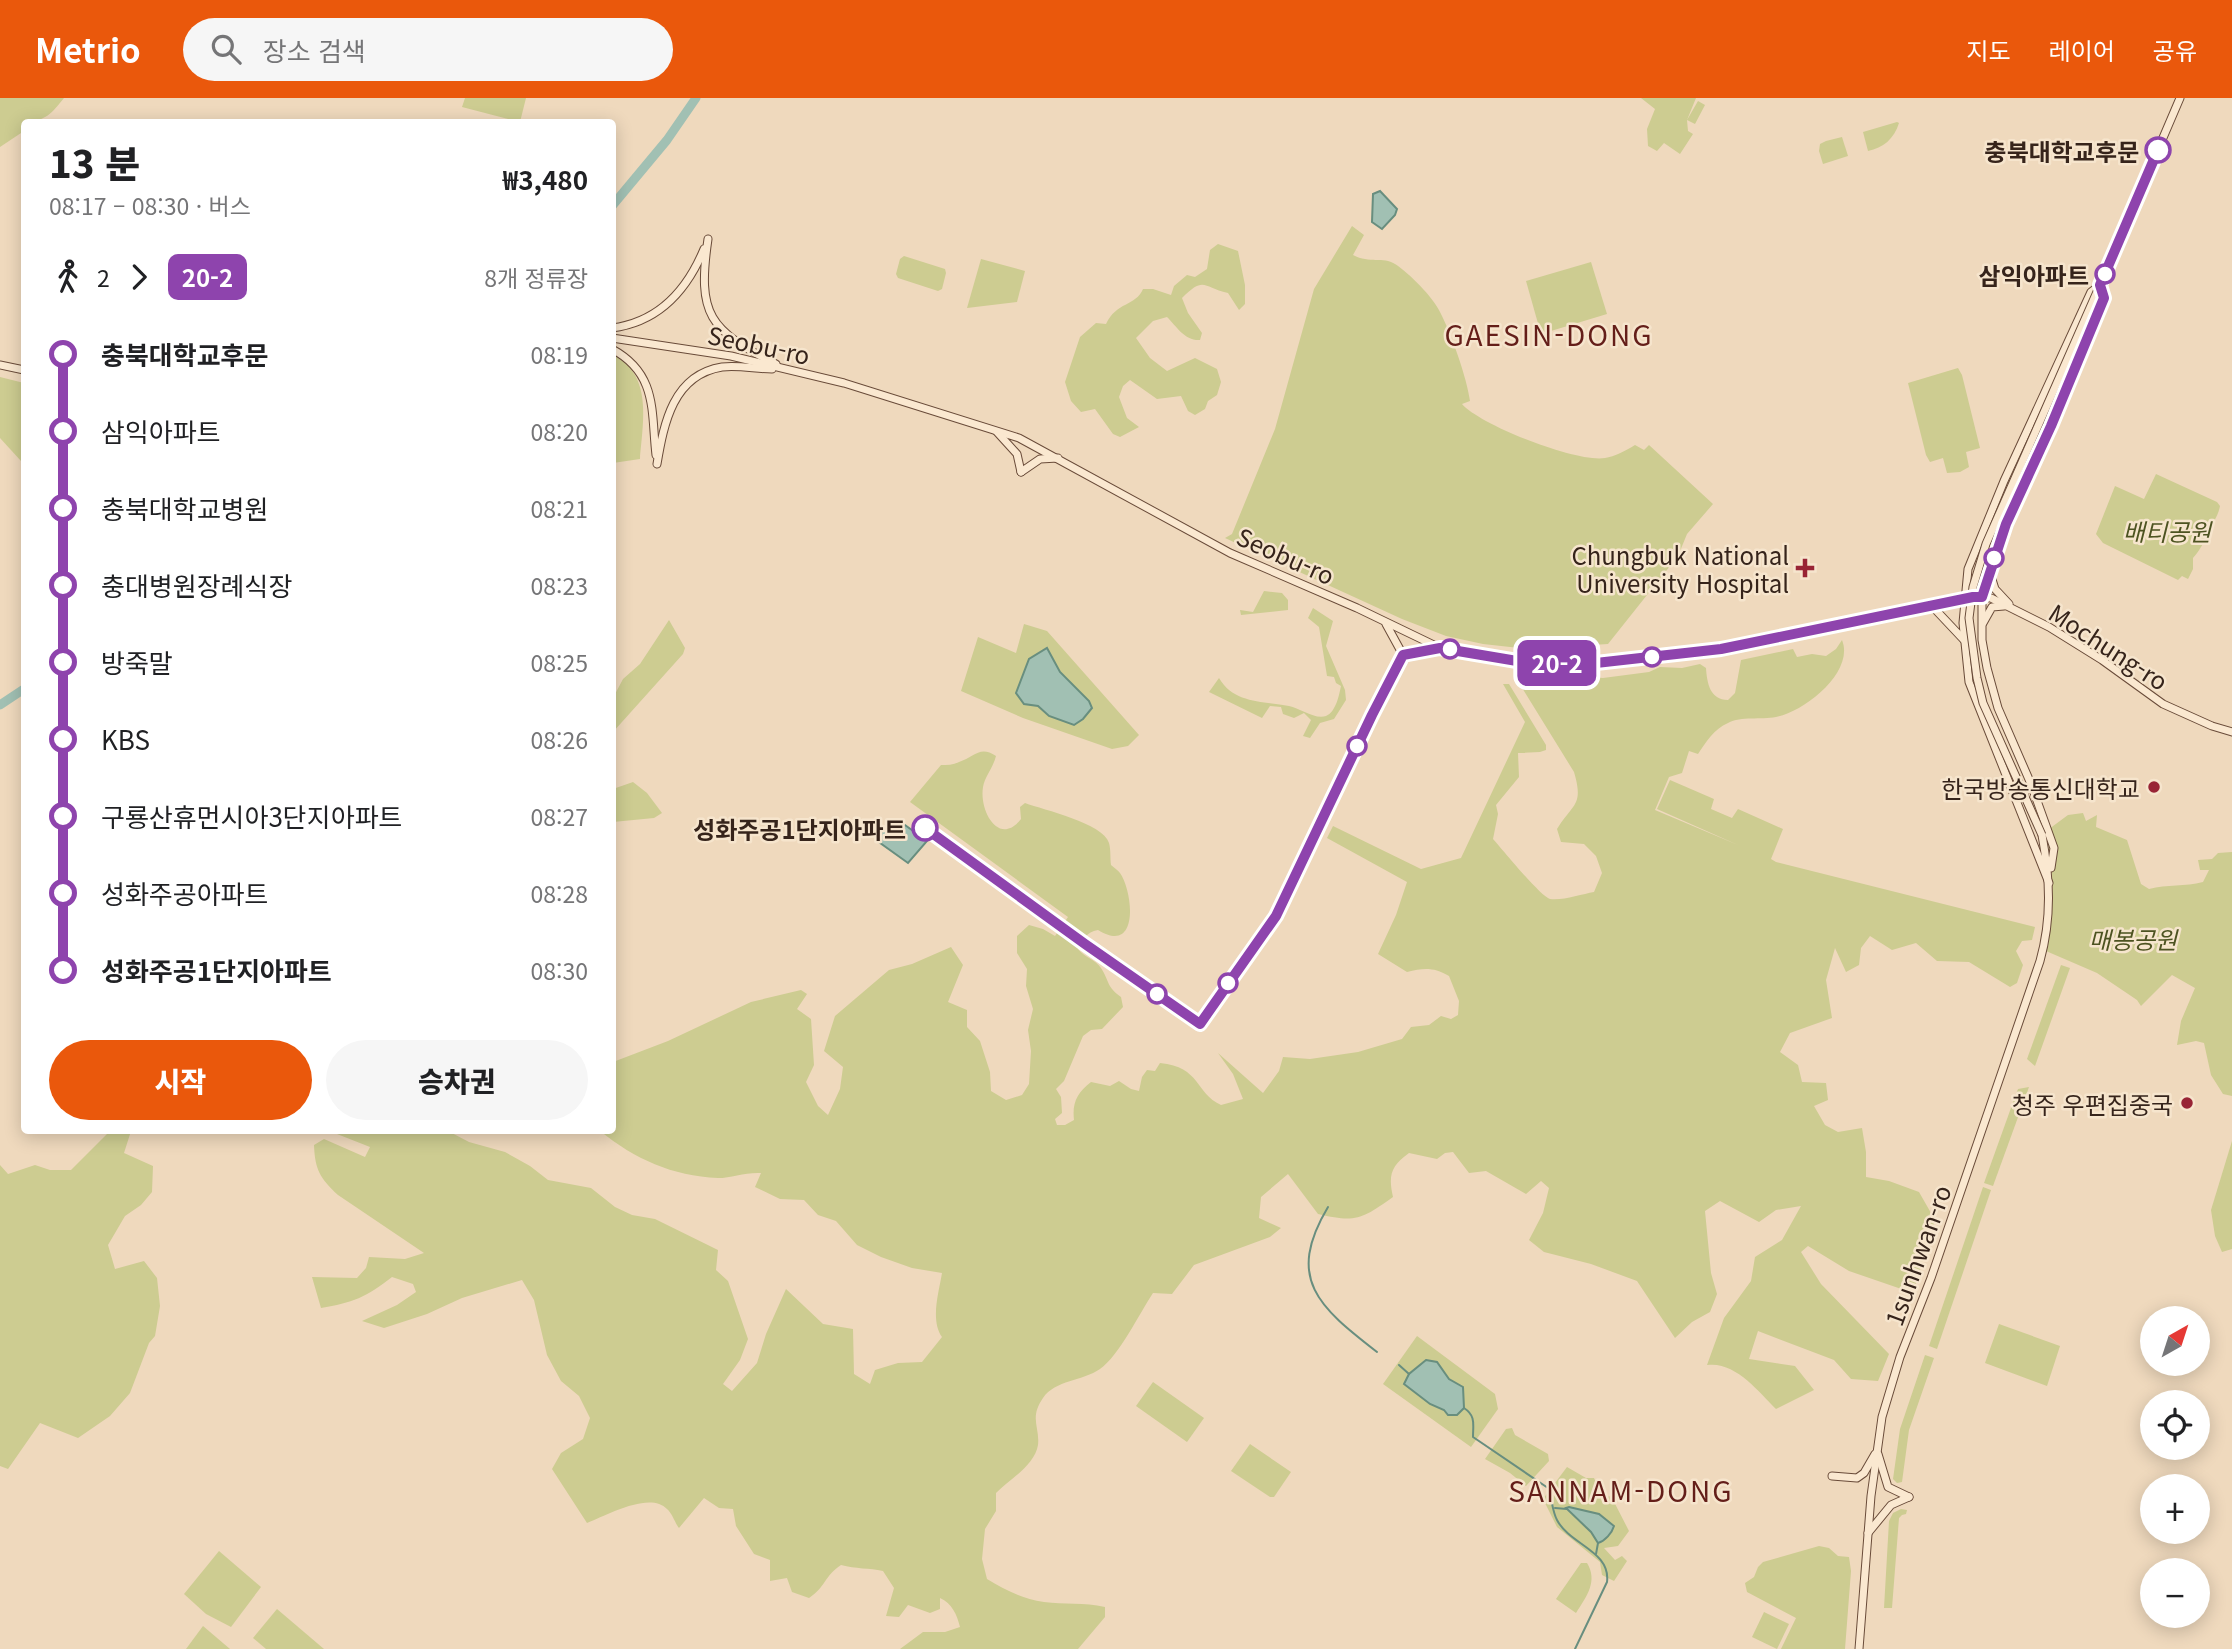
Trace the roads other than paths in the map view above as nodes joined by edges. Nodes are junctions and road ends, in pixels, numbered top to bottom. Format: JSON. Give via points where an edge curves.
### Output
{"nodes":[{"id":1,"x":2180,"y":98,"type":"edge"},
{"id":2,"x":2100,"y":285,"type":"junction"},
{"id":3,"x":616,"y":327,"type":"edge"},
{"id":4,"x":616,"y":339,"type":"edge"},
{"id":5,"x":616,"y":352,"type":"edge"},
{"id":6,"x":0,"y":365,"type":"edge"},
{"id":7,"x":21,"y":369,"type":"edge"},
{"id":8,"x":786,"y":369,"type":"junction"},
{"id":9,"x":993,"y":429,"type":"junction"},
{"id":10,"x":1058,"y":458,"type":"junction"},
{"id":11,"x":1989,"y":570,"type":"junction"},
{"id":12,"x":1982,"y":597,"type":"junction"},
{"id":13,"x":1965,"y":599,"type":"junction"},
{"id":14,"x":1932,"y":606,"type":"junction"},
{"id":15,"x":2007,"y":606,"type":"junction"},
{"id":16,"x":2021,"y":613,"type":"junction"},
{"id":17,"x":1385,"y":623,"type":"junction"},
{"id":18,"x":1982,"y":627,"type":"junction"},
{"id":19,"x":1964,"y":640,"type":"junction"},
{"id":20,"x":1440,"y":648,"type":"junction"},
{"id":21,"x":2232,"y":732,"type":"edge"},
{"id":22,"x":2049,"y":883,"type":"junction"},
{"id":23,"x":1877,"y":1450,"type":"junction"},
{"id":24,"x":1832,"y":1476,"type":"dead end"},
{"id":25,"x":1868,"y":1533,"type":"junction"},
{"id":26,"x":1859,"y":1649,"type":"edge"}],
"edges":[{"from":1,"to":2,"type":"main road"},
{"from":2,"to":11,"type":"main road","via":[[2104,298]]},
{"from":2,"to":13,"type":"main road","name":"1sunhwan-ro","via":[[2091,292],[2004,481],[1968,569]]},
{"from":2,"to":22,"type":"main road","name":"1sunhwan-ro","bridge":true,"via":[[1986,544],[1969,618],[1983,703],[2042,835]]},
{"from":3,"to":8,"type":"main road","via":[[636,323],[666,306],[692,275],[708,239],[704,289],[713,318],[735,341]]},
{"from":4,"to":8,"type":"main road","name":"Seobu-ro"},
{"from":5,"to":8,"type":"main road","via":[[630,362],[648,388],[657,464],[671,405],[690,382],[722,367]]},
{"from":6,"to":7,"type":"main road"},
{"from":8,"to":9,"type":"main road","name":"Seobu-ro"},
{"from":9,"to":10,"type":"main road","name":"Seobu-ro"},
{"from":9,"to":10,"type":"main road","via":[[1013,447],[1021,472],[1040,459]]},
{"from":10,"to":17,"type":"main road","name":"Seobu-ro","via":[[1230,553]]},
{"from":11,"to":12,"type":"main road"},
{"from":11,"to":16,"type":"main road","via":[[1995,589]]},
{"from":12,"to":13,"type":"main road","name":"Mochung-ro"},
{"from":12,"to":15,"type":"main road","name":"Mochung-ro"},
{"from":12,"to":18,"type":"main road"},
{"from":13,"to":14,"type":"main road","name":"Seobu-ro"},
{"from":13,"to":19,"type":"main road","name":"1sunhwan-ro"},
{"from":14,"to":19,"type":"main road"},
{"from":14,"to":20,"type":"main road","name":"Seobu-ro","via":[[1721,649],[1596,663],[1517,661]]},
{"from":15,"to":16,"type":"main road","name":"Mochung-ro"},
{"from":15,"to":18,"type":"main road","via":[[1993,607]]},
{"from":16,"to":21,"type":"main road","name":"Mochung-ro","via":[[2076,642],[2162,704]]},
{"from":17,"to":20,"type":"main road","name":"Seobu-ro"},
{"from":17,"to":20,"type":"main road","via":[[1403,655]]},
{"from":18,"to":22,"type":"main road","via":[[1998,708],[2054,848]]},
{"from":19,"to":22,"type":"main road","name":"1sunhwan-ro","via":[[1973,694]]},
{"from":22,"to":23,"type":"main road","name":"1sunhwan-ro","via":[[2049,926],[2040,961],[1900,1357]]},
{"from":23,"to":24,"type":"main road","via":[[1857,1478]]},
{"from":23,"to":25,"type":"main road","name":"1sunhwan-ro"},
{"from":23,"to":25,"type":"main road","via":[[1888,1487],[1909,1497],[1888,1508]]},
{"from":25,"to":26,"type":"main road","name":"1sunhwan-ro"}]}
